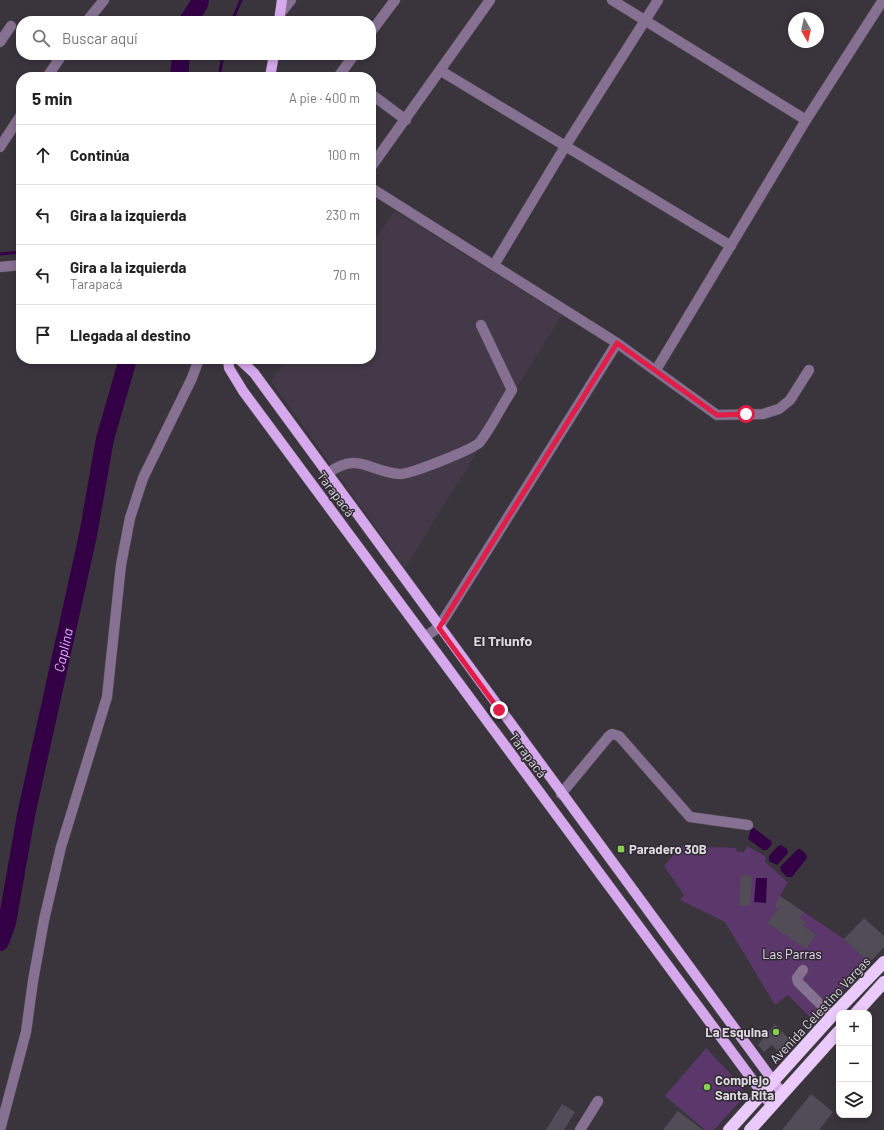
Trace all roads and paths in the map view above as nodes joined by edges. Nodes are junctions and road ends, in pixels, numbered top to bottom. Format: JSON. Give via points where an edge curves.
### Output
{"nodes":[{"id":1,"x":104,"y":0,"type":"edge"},
{"id":2,"x":282,"y":0,"type":"edge"},
{"id":3,"x":291,"y":0,"type":"edge"},
{"id":4,"x":395,"y":0,"type":"edge"},
{"id":5,"x":490,"y":0,"type":"edge"},
{"id":6,"x":612,"y":0,"type":"edge"},
{"id":7,"x":658,"y":0,"type":"edge"},
{"id":8,"x":883,"y":0,"type":"edge"},
{"id":9,"x":92,"y":16,"type":"edge"},
{"id":10,"x":280,"y":16,"type":"edge"},
{"id":11,"x":281,"y":16,"type":"edge"},
{"id":12,"x":645,"y":21,"type":"junction"},
{"id":13,"x":376,"y":25,"type":"edge"},
{"id":14,"x":11,"y":26,"type":"dead end"},
{"id":15,"x":0,"y":42,"type":"edge"},
{"id":16,"x":59,"y":60,"type":"edge"},
{"id":17,"x":273,"y":60,"type":"edge"},
{"id":18,"x":351,"y":60,"type":"edge"},
{"id":19,"x":441,"y":70,"type":"junction"},
{"id":20,"x":50,"y":72,"type":"edge"},
{"id":21,"x":271,"y":72,"type":"edge"},
{"id":22,"x":344,"y":72,"type":"edge"},
{"id":23,"x":376,"y":98,"type":"edge"},
{"id":24,"x":406,"y":120,"type":"junction"},
{"id":25,"x":806,"y":120,"type":"junction"},
{"id":26,"x":16,"y":123,"type":"edge"},
{"id":27,"x":566,"y":145,"type":"junction"},
{"id":28,"x":0,"y":147,"type":"edge"},
{"id":29,"x":376,"y":161,"type":"edge"},
{"id":30,"x":376,"y":191,"type":"edge"},
{"id":31,"x":731,"y":246,"type":"junction"},
{"id":32,"x":16,"y":265,"type":"edge"},
{"id":33,"x":494,"y":265,"type":"junction"},
{"id":34,"x":0,"y":267,"type":"edge"},
{"id":35,"x":481,"y":325,"type":"dead end"},
{"id":36,"x":617,"y":343,"type":"junction"},
{"id":37,"x":197,"y":364,"type":"edge"},
{"id":38,"x":229,"y":364,"type":"edge"},
{"id":39,"x":244,"y":364,"type":"edge"},
{"id":40,"x":656,"y":370,"type":"junction"},
{"id":41,"x":809,"y":370,"type":"dead end"},
{"id":42,"x":327,"y":474,"type":"junction"},
{"id":43,"x":313,"y":485,"type":"junction"},
{"id":44,"x":439,"y":628,"type":"junction"},
{"id":45,"x":425,"y":637,"type":"junction"},
{"id":46,"x":499,"y":710,"type":"junction"},
{"id":47,"x":486,"y":720,"type":"junction"},
{"id":48,"x":551,"y":780,"type":"junction"},
{"id":49,"x":538,"y":789,"type":"junction"},
{"id":50,"x":561,"y":794,"type":"junction"},
{"id":51,"x":748,"y":825,"type":"dead end"},
{"id":52,"x":618,"y":872,"type":"junction"},
{"id":53,"x":606,"y":881,"type":"junction"},
{"id":54,"x":884,"y":962,"type":"edge"},
{"id":55,"x":802,"y":970,"type":"dead end"},
{"id":56,"x":884,"y":982,"type":"edge"},
{"id":57,"x":859,"y":1010,"type":"edge"},
{"id":58,"x":835,"y":1019,"type":"edge"},
{"id":59,"x":732,"y":1026,"type":"junction"},
{"id":60,"x":836,"y":1034,"type":"edge"},
{"id":61,"x":720,"y":1036,"type":"junction"},
{"id":62,"x":772,"y":1080,"type":"junction"},
{"id":63,"x":761,"y":1092,"type":"junction"},
{"id":64,"x":782,"y":1093,"type":"junction"},
{"id":65,"x":598,"y":1101,"type":"dead end"},
{"id":66,"x":771,"y":1105,"type":"junction"},
{"id":67,"x":0,"y":1130,"type":"edge"},
{"id":68,"x":580,"y":1130,"type":"edge"},
{"id":69,"x":729,"y":1130,"type":"edge"},
{"id":70,"x":750,"y":1130,"type":"edge"}],
"edges":[{"from":1,"to":9,"type":"street"},
{"from":2,"to":10,"type":"main road"},
{"from":3,"to":11,"type":"street"},
{"from":4,"to":13,"type":"street"},
{"from":5,"to":19,"type":"street"},
{"from":6,"to":12,"type":"street"},
{"from":7,"to":12,"type":"street"},
{"from":8,"to":25,"type":"street"},
{"from":12,"to":25,"type":"street"},
{"from":12,"to":27,"type":"street"},
{"from":14,"to":15,"type":"street"},
{"from":16,"to":20,"type":"street"},
{"from":17,"to":21,"type":"main road"},
{"from":18,"to":22,"type":"street"},
{"from":19,"to":24,"type":"street"},
{"from":19,"to":27,"type":"street"},
{"from":23,"to":24,"type":"street"},
{"from":24,"to":29,"type":"street"},
{"from":25,"to":31,"type":"street"},
{"from":26,"to":28,"type":"street"},
{"from":27,"to":31,"type":"street"},
{"from":27,"to":33,"type":"street"},
{"from":30,"to":33,"type":"street"},
{"from":31,"to":40,"type":"street"},
{"from":32,"to":34,"type":"street"},
{"from":33,"to":36,"type":"street"},
{"from":35,"to":42,"type":"street","via":[[512,390],[479,443],[424,469],[409,473],[399,474],[352,462],[338,466]]},
{"from":36,"to":40,"type":"street"},
{"from":36,"to":44,"type":"street"},
{"from":37,"to":67,"type":"street","via":[[143,478],[130,518],[121,565],[107,697],[59,854],[42,928],[26,1032]]},
{"from":38,"to":43,"type":"main road","name":"Tarapacá","via":[[243,391]]},
{"from":39,"to":42,"type":"main road","name":"Tarapacá","via":[[254,373]]},
{"from":40,"to":41,"type":"street","via":[[717,415],[763,414],[779,409],[790,400]]},
{"from":42,"to":43,"type":"main road"},
{"from":42,"to":44,"type":"main road","name":"Tarapacá"},
{"from":43,"to":45,"type":"main road","name":"Tarapacá"},
{"from":44,"to":45,"type":"street"},
{"from":44,"to":46,"type":"main road","name":"Tarapacá"},
{"from":45,"to":47,"type":"main road","name":"Tarapacá"},
{"from":46,"to":47,"type":"main road"},
{"from":46,"to":48,"type":"main road","name":"Tarapacá"},
{"from":47,"to":49,"type":"main road","name":"Tarapacá"},
{"from":48,"to":49,"type":"main road"},
{"from":48,"to":50,"type":"main road","name":"Tarapacá"},
{"from":49,"to":53,"type":"main road","name":"Tarapacá"},
{"from":50,"to":51,"type":"street","via":[[612,734],[619,736],[690,816]]},
{"from":50,"to":52,"type":"main road","name":"Tarapacá"},
{"from":52,"to":53,"type":"main road"},
{"from":52,"to":59,"type":"main road","name":"Tarapacá"},
{"from":53,"to":61,"type":"main road","name":"Tarapacá"},
{"from":54,"to":58,"type":"highway","name":"Avenida Celestino Vargas"},
{"from":55,"to":58,"type":"street","via":[[797,978],[798,982]]},
{"from":56,"to":57,"type":"highway"},
{"from":58,"to":62,"type":"highway","name":"Avenida Celestino Vargas"},
{"from":59,"to":61,"type":"main road"},
{"from":59,"to":62,"type":"main road","name":"Tarapacá"},
{"from":60,"to":64,"type":"highway"},
{"from":61,"to":63,"type":"main road","name":"Tarapacá"},
{"from":62,"to":63,"type":"highway","name":"Avenida Celestino Vargas"},
{"from":62,"to":64,"type":"main road","name":"Tarapacá"},
{"from":63,"to":66,"type":"main road","name":"Tarapacá"},
{"from":63,"to":69,"type":"highway","name":"Avenida Celestino Vargas"},
{"from":64,"to":66,"type":"highway"},
{"from":65,"to":68,"type":"street"},
{"from":66,"to":70,"type":"highway"}]}
